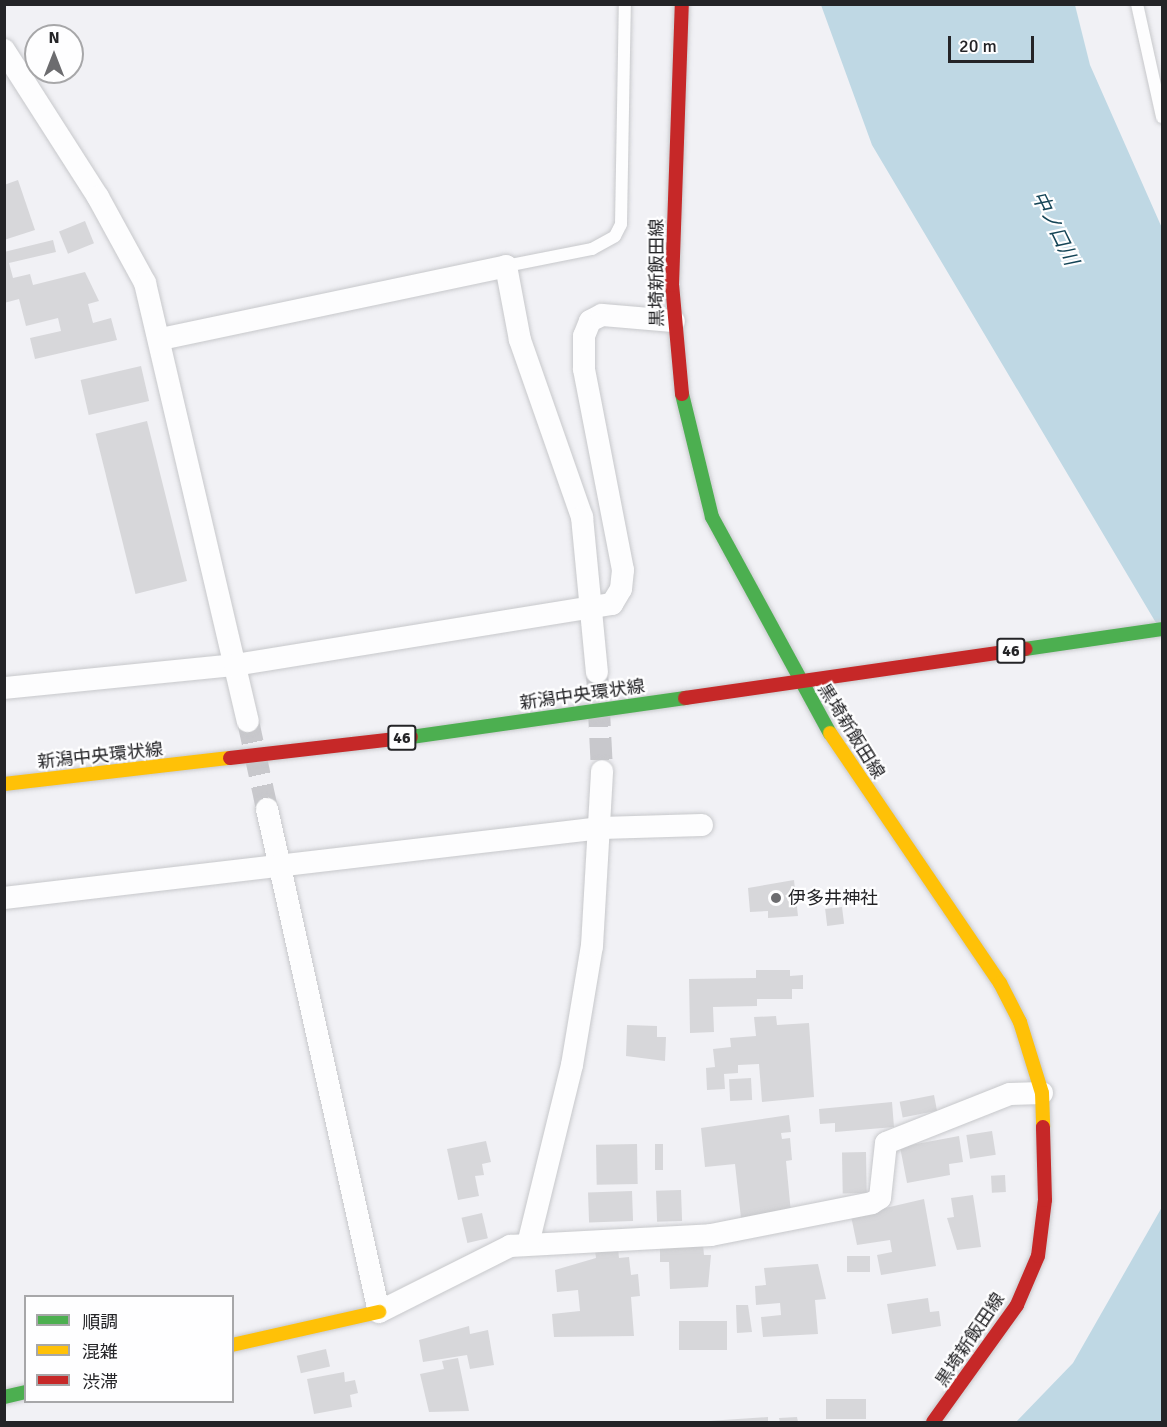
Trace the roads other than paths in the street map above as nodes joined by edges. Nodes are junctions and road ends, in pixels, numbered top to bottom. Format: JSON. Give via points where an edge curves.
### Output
{"nodes":[{"id":1,"x":625,"y":4,"type":"edge"},
{"id":2,"x":682,"y":4,"type":"edge"},
{"id":3,"x":1137,"y":4,"type":"edge"},
{"id":4,"x":4,"y":50,"type":"edge"},
{"id":5,"x":1162,"y":117,"type":"edge"},
{"id":6,"x":506,"y":266,"type":"junction"},
{"id":7,"x":674,"y":321,"type":"junction"},
{"id":8,"x":161,"y":339,"type":"junction"},
{"id":9,"x":592,"y":610,"type":"junction"},
{"id":10,"x":1162,"y":629,"type":"edge"},
{"id":11,"x":235,"y":665,"type":"junction"},
{"id":12,"x":597,"y":672,"type":"tunnel mouth"},
{"id":13,"x":797,"y":680,"type":"junction"},
{"id":14,"x":4,"y":688,"type":"edge"},
{"id":15,"x":248,"y":721,"type":"tunnel mouth"},
{"id":16,"x":602,"y":771,"type":"tunnel mouth"},
{"id":17,"x":4,"y":784,"type":"edge"},
{"id":18,"x":267,"y":809,"type":"tunnel mouth"},
{"id":19,"x":702,"y":825,"type":"dead end"},
{"id":20,"x":601,"y":828,"type":"junction"},
{"id":21,"x":280,"y":865,"type":"junction"},
{"id":22,"x":4,"y":898,"type":"edge"},
{"id":23,"x":1042,"y":1093,"type":"junction"},
{"id":24,"x":528,"y":1244,"type":"junction"},
{"id":25,"x":379,"y":1312,"type":"junction"},
{"id":26,"x":234,"y":1345,"type":"edge"},
{"id":27,"x":24,"y":1392,"type":"edge"},
{"id":28,"x":4,"y":1397,"type":"edge"},
{"id":29,"x":933,"y":1422,"type":"edge"}],
"edges":[{"from":1,"to":6,"type":"lane","via":[[621,224],[615,236],[592,249]]},
{"from":2,"to":7,"type":"main road","name":"黒埼新飯田線"},
{"from":3,"to":5,"type":"lane"},
{"from":4,"to":8,"type":"street","via":[[98,197],[145,283]]},
{"from":6,"to":8,"type":"street"},
{"from":6,"to":9,"type":"street","via":[[520,340],[582,518]]},
{"from":7,"to":9,"type":"street","via":[[602,315],[590,321],[584,336],[584,369],[623,570],[621,589],[612,604]]},
{"from":7,"to":13,"type":"main road","name":"黒埼新飯田線","via":[[688,436],[712,517]]},
{"from":8,"to":11,"type":"street"},
{"from":9,"to":11,"type":"street"},
{"from":9,"to":12,"type":"street"},
{"from":10,"to":13,"type":"main road","name":"新潟中央環状線","number":"46"},
{"from":11,"to":14,"type":"street"},
{"from":11,"to":15,"type":"street"},
{"from":13,"to":17,"type":"main road","name":"新潟中央環状線","number":"46","via":[[445,733]]},
{"from":13,"to":23,"type":"main road","name":"黒埼新飯田線","via":[[884,819],[1000,983],[1020,1022]]},
{"from":16,"to":20,"type":"street"},
{"from":18,"to":21,"type":"street"},
{"from":19,"to":20,"type":"street"},
{"from":20,"to":21,"type":"street"},
{"from":20,"to":24,"type":"street","via":[[592,946],[572,1065]]},
{"from":21,"to":22,"type":"street"},
{"from":21,"to":25,"type":"street"},
{"from":23,"to":24,"type":"street","via":[[1010,1094],[886,1143],[880,1198],[872,1203],[711,1235]]},
{"from":23,"to":29,"type":"main road","name":"黒埼新飯田線","via":[[1045,1200],[1038,1256],[1017,1305]]},
{"from":24,"to":25,"type":"street","via":[[510,1246]]},
{"from":25,"to":26,"type":"main road"},
{"from":27,"to":28,"type":"main road"}]}
